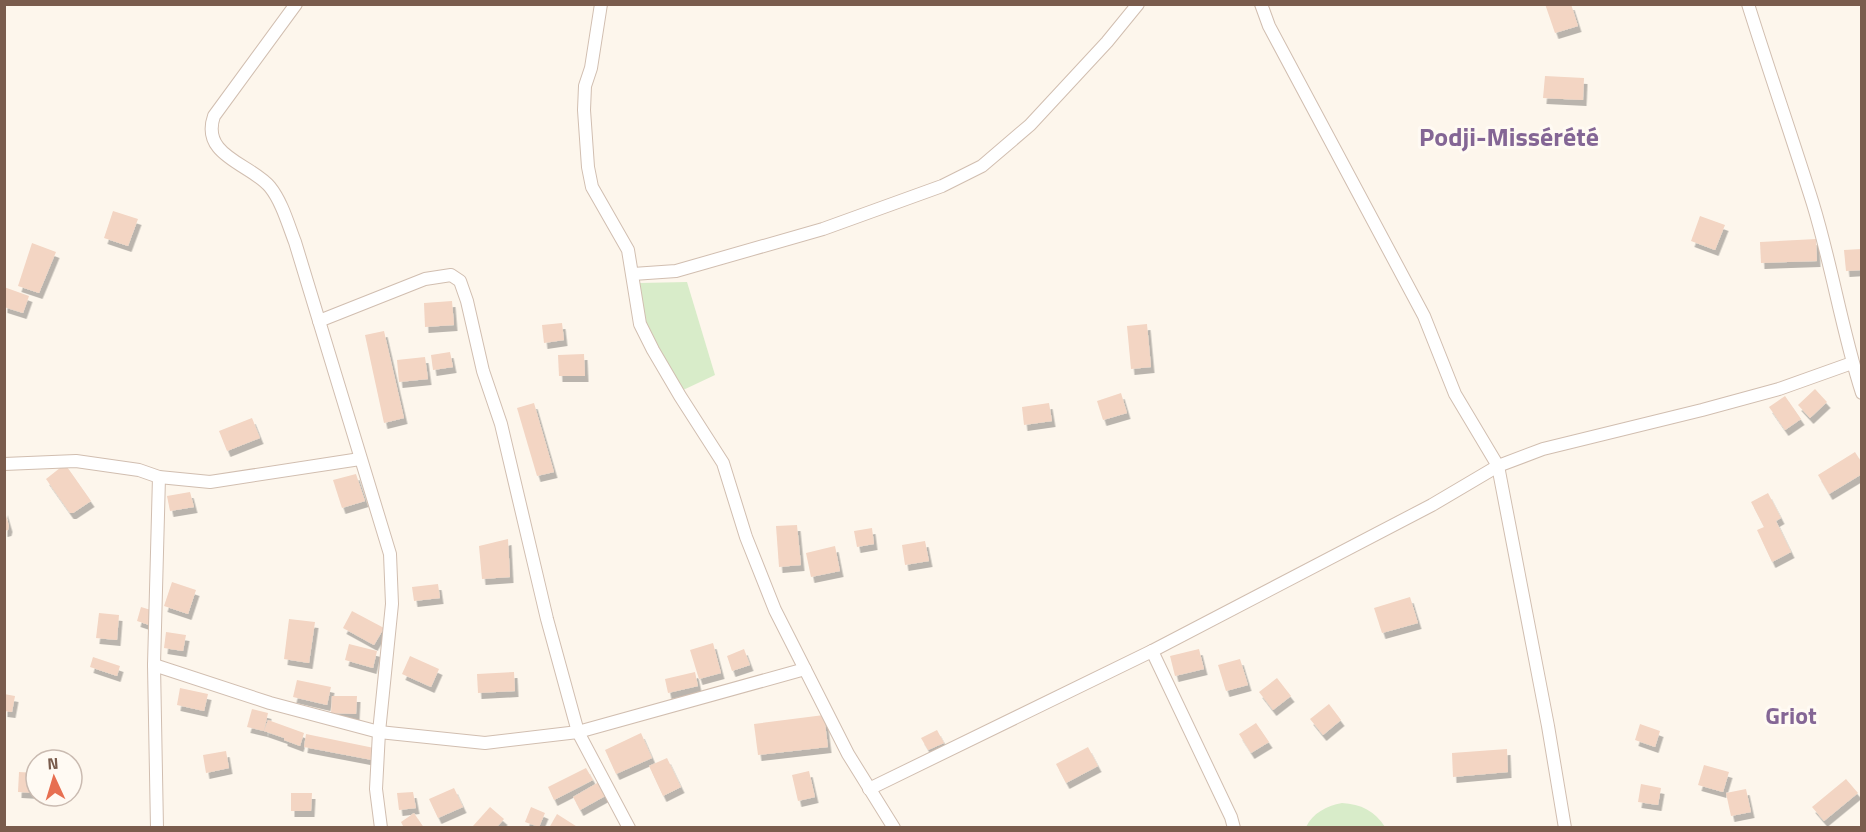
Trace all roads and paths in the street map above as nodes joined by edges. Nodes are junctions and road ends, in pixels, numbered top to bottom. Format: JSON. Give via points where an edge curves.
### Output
{"nodes":[{"id":1,"x":296,"y":4,"type":"edge"},
{"id":2,"x":600,"y":4,"type":"edge"},
{"id":3,"x":1138,"y":4,"type":"edge"},
{"id":4,"x":1261,"y":4,"type":"edge"},
{"id":5,"x":1748,"y":4,"type":"edge"},
{"id":6,"x":633,"y":274,"type":"junction"},
{"id":7,"x":319,"y":321,"type":"junction"},
{"id":8,"x":1852,"y":363,"type":"junction"},
{"id":9,"x":1862,"y":393,"type":"edge"},
{"id":10,"x":360,"y":459,"type":"junction"},
{"id":11,"x":4,"y":464,"type":"edge"},
{"id":12,"x":1498,"y":466,"type":"junction"},
{"id":13,"x":159,"y":477,"type":"junction"},
{"id":14,"x":1152,"y":651,"type":"junction"},
{"id":15,"x":154,"y":664,"type":"junction"},
{"id":16,"x":805,"y":669,"type":"junction"},
{"id":17,"x":379,"y":732,"type":"junction"},
{"id":18,"x":578,"y":732,"type":"junction"},
{"id":19,"x":869,"y":789,"type":"junction"},
{"id":20,"x":157,"y":828,"type":"edge"},
{"id":21,"x":381,"y":828,"type":"edge"},
{"id":22,"x":628,"y":828,"type":"edge"},
{"id":23,"x":894,"y":828,"type":"edge"},
{"id":24,"x":1234,"y":828,"type":"edge"},
{"id":25,"x":1565,"y":828,"type":"edge"}],
"edges":[{"from":1,"to":7,"type":"street","via":[[211,125],[212,138],[219,148],[268,185],[277,197]]},
{"from":2,"to":6,"type":"street","via":[[585,86],[588,167],[592,187],[628,250]]},
{"from":3,"to":6,"type":"street","via":[[1030,125],[982,166],[942,186],[823,229],[676,271]]},
{"from":4,"to":12,"type":"street","via":[[1424,316],[1455,394]]},
{"from":5,"to":8,"type":"street","via":[[1813,205]]},
{"from":6,"to":16,"type":"street","via":[[640,324],[723,463],[775,610]]},
{"from":7,"to":10,"type":"street"},
{"from":7,"to":18,"type":"street","via":[[425,279],[451,275],[460,281],[501,424]]},
{"from":8,"to":9,"type":"street"},
{"from":8,"to":12,"type":"street","via":[[1779,389],[1543,449]]},
{"from":10,"to":13,"type":"street","via":[[210,482]]},
{"from":10,"to":17,"type":"street","via":[[390,554],[392,604]]},
{"from":11,"to":13,"type":"street","via":[[76,461],[139,470]]},
{"from":12,"to":14,"type":"street","via":[[1432,505]]},
{"from":12,"to":25,"type":"street"},
{"from":13,"to":15,"type":"street"},
{"from":14,"to":19,"type":"street"},
{"from":14,"to":24,"type":"street"},
{"from":15,"to":17,"type":"street","via":[[270,703]]},
{"from":15,"to":20,"type":"street"},
{"from":16,"to":18,"type":"street"},
{"from":16,"to":19,"type":"street"},
{"from":17,"to":18,"type":"street","via":[[485,743]]},
{"from":17,"to":21,"type":"street","via":[[376,789]]},
{"from":18,"to":22,"type":"street"},
{"from":19,"to":23,"type":"street"}]}
